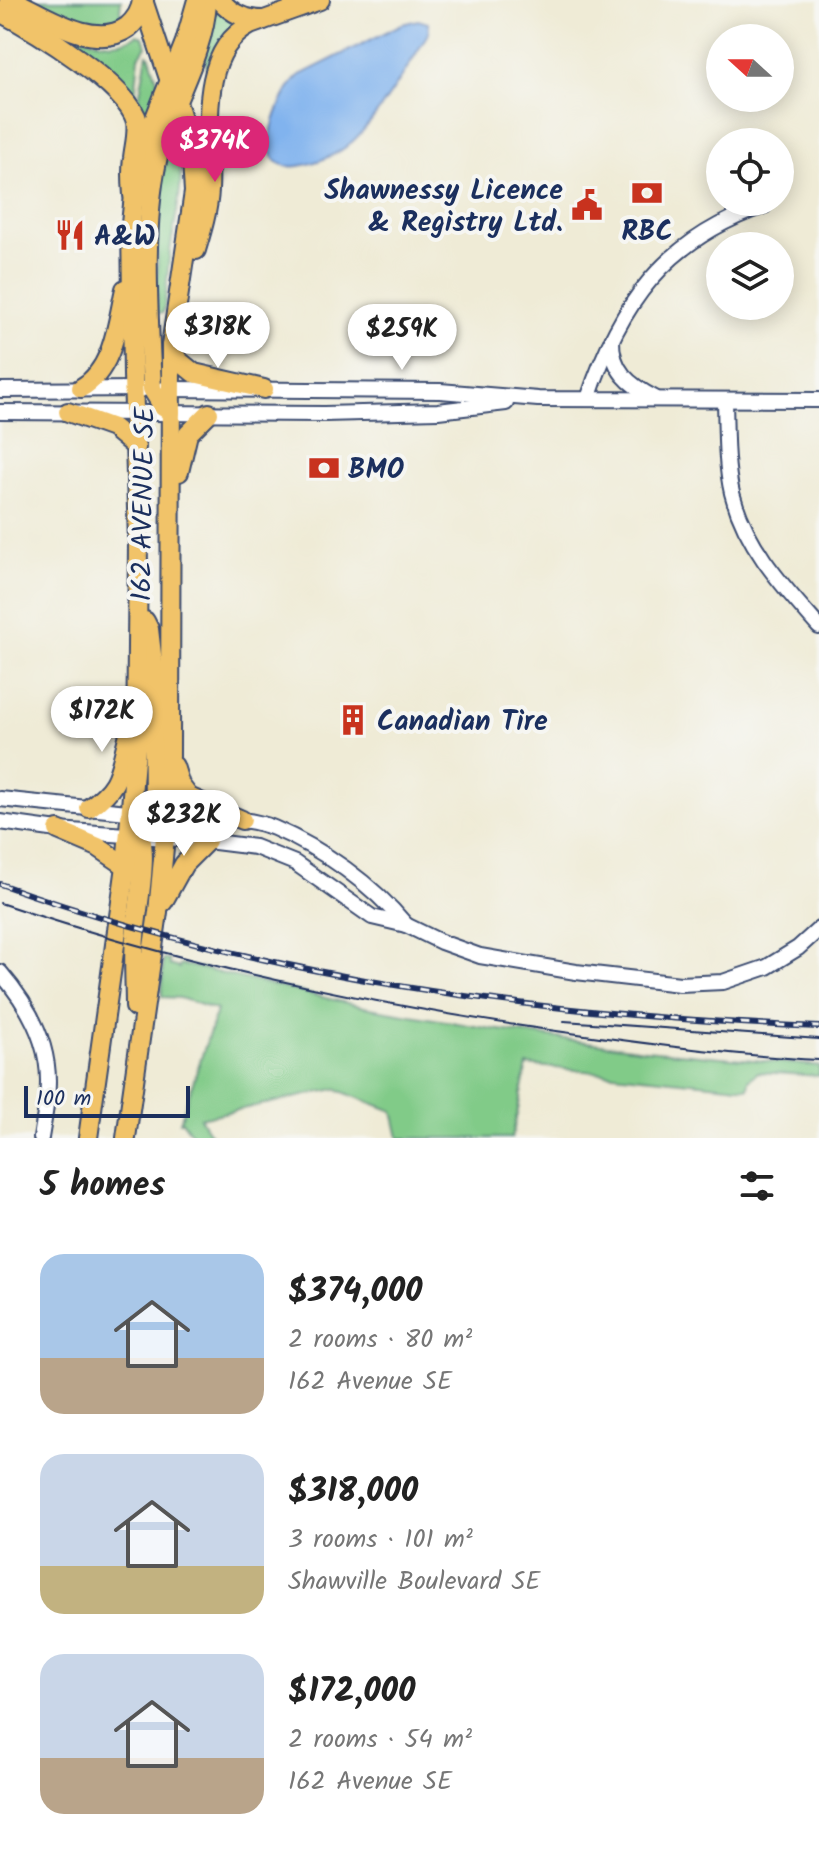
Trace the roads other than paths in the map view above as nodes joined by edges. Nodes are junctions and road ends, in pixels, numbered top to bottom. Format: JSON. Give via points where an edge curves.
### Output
{"nodes":[{"id":1,"x":10,"y":0,"type":"edge"},
{"id":2,"x":143,"y":0,"type":"edge"},
{"id":3,"x":197,"y":0,"type":"edge"},
{"id":4,"x":207,"y":0,"type":"edge"},
{"id":5,"x":220,"y":0,"type":"edge"},
{"id":6,"x":320,"y":0,"type":"edge"},
{"id":7,"x":0,"y":11,"type":"edge"},
{"id":8,"x":265,"y":20,"type":"junction"},
{"id":9,"x":170,"y":81,"type":"junction"},
{"id":10,"x":177,"y":99,"type":"junction"},
{"id":11,"x":134,"y":195,"type":"junction"},
{"id":12,"x":739,"y":216,"type":"edge"},
{"id":13,"x":132,"y":263,"type":"junction"},
{"id":14,"x":182,"y":273,"type":"junction"},
{"id":15,"x":612,"y":336,"type":"junction"},
{"id":16,"x":171,"y":346,"type":"junction"},
{"id":17,"x":81,"y":388,"type":"junction"},
{"id":18,"x":143,"y":389,"type":"junction"},
{"id":19,"x":171,"y":389,"type":"junction"},
{"id":20,"x":264,"y":389,"type":"junction"},
{"id":21,"x":0,"y":390,"type":"edge"},
{"id":22,"x":538,"y":399,"type":"junction"},
{"id":23,"x":588,"y":399,"type":"junction"},
{"id":24,"x":659,"y":400,"type":"junction"},
{"id":25,"x":819,"y":400,"type":"edge"},
{"id":26,"x":725,"y":401,"type":"junction"},
{"id":27,"x":0,"y":412,"type":"edge"},
{"id":28,"x":68,"y":412,"type":"junction"},
{"id":29,"x":135,"y":412,"type":"junction"},
{"id":30,"x":171,"y":412,"type":"junction"},
{"id":31,"x":209,"y":413,"type":"junction"},
{"id":32,"x":136,"y":447,"type":"junction"},
{"id":33,"x":169,"y":530,"type":"junction"},
{"id":34,"x":138,"y":607,"type":"junction"},
{"id":35,"x":819,"y":627,"type":"edge"},
{"id":36,"x":137,"y":717,"type":"junction"},
{"id":37,"x":170,"y":756,"type":"junction"},
{"id":38,"x":0,"y":799,"type":"edge"},
{"id":39,"x":89,"y":808,"type":"junction"},
{"id":40,"x":131,"y":812,"type":"junction"},
{"id":41,"x":160,"y":815,"type":"junction"},
{"id":42,"x":242,"y":820,"type":"junction"},
{"id":43,"x":0,"y":822,"type":"edge"},
{"id":44,"x":58,"y":830,"type":"junction"},
{"id":45,"x":135,"y":835,"type":"junction"},
{"id":46,"x":165,"y":837,"type":"junction"},
{"id":47,"x":207,"y":841,"type":"junction"},
{"id":48,"x":126,"y":866,"type":"junction"},
{"id":49,"x":158,"y":912,"type":"junction"},
{"id":50,"x":406,"y":925,"type":"junction"},
{"id":51,"x":819,"y":929,"type":"edge"},
{"id":52,"x":0,"y":972,"type":"edge"},
{"id":53,"x":136,"y":1070,"type":"junction"},
{"id":54,"x":41,"y":1138,"type":"edge"},
{"id":55,"x":88,"y":1138,"type":"edge"},
{"id":56,"x":126,"y":1138,"type":"edge"}],
"edges":[{"from":1,"to":2,"type":"highway","via":[[99,35],[132,24]]},
{"from":2,"to":9,"type":"main road","name":"162 AVENUE SE"},
{"from":3,"to":9,"type":"main road","name":"162 AVENUE SE"},
{"from":4,"to":10,"type":"main road","via":[[201,36]]},
{"from":5,"to":8,"type":"main road","via":[[233,13]]},
{"from":6,"to":8,"type":"main road"},
{"from":7,"to":11,"type":"highway","via":[[56,43],[129,106],[138,131]]},
{"from":8,"to":14,"type":"main road","via":[[240,30],[214,76],[207,207],[195,252]]},
{"from":9,"to":10,"type":"main road","name":"162 AVENUE SE"},
{"from":9,"to":11,"type":"main road","name":"162 AVENUE SE","via":[[147,138]]},
{"from":10,"to":14,"type":"main road","name":"162 AVENUE SE","via":[[191,145],[194,181]]},
{"from":10,"to":18,"type":"main road","via":[[151,199]]},
{"from":11,"to":13,"type":"main road","name":"162 AVENUE SE"},
{"from":12,"to":15,"type":"street","via":[[675,254],[639,293]]},
{"from":13,"to":17,"type":"main road","via":[[104,364]]},
{"from":13,"to":18,"type":"main road","name":"162 AVENUE SE"},
{"from":14,"to":16,"type":"main road","name":"162 AVENUE SE"},
{"from":15,"to":23,"type":"street"},
{"from":15,"to":24,"type":"street","via":[[618,370],[630,384]]},
{"from":16,"to":19,"type":"main road","name":"162 AVENUE SE"},
{"from":16,"to":20,"type":"main road","via":[[194,373]]},
{"from":17,"to":18,"type":"street"},
{"from":17,"to":21,"type":"street"},
{"from":18,"to":19,"type":"street"},
{"from":18,"to":29,"type":"main road","name":"162 AVENUE SE"},
{"from":18,"to":30,"type":"main road"},
{"from":19,"to":20,"type":"street"},
{"from":19,"to":30,"type":"main road","name":"162 AVENUE SE"},
{"from":20,"to":22,"type":"street","via":[[440,391]]},
{"from":22,"to":23,"type":"street"},
{"from":22,"to":31,"type":"street","via":[[438,411]]},
{"from":23,"to":24,"type":"street"},
{"from":24,"to":26,"type":"street"},
{"from":25,"to":26,"type":"street"},
{"from":26,"to":35,"type":"street","via":[[731,491],[742,523],[771,571]]},
{"from":27,"to":28,"type":"street"},
{"from":28,"to":29,"type":"street"},
{"from":28,"to":32,"type":"main road","via":[[113,428]]},
{"from":29,"to":30,"type":"street"},
{"from":29,"to":32,"type":"main road","name":"162 AVENUE SE"},
{"from":30,"to":31,"type":"street"},
{"from":30,"to":33,"type":"main road","name":"162 AVENUE SE"},
{"from":31,"to":33,"type":"main road","via":[[188,434]]},
{"from":32,"to":34,"type":"main road","name":"162 AVENUE SE"},
{"from":33,"to":37,"type":"main road","name":"162 AVENUE SE"},
{"from":34,"to":36,"type":"main road","name":"162 AVENUE SE"},
{"from":34,"to":41,"type":"main road","via":[[149,629],[153,663]]},
{"from":36,"to":39,"type":"main road","via":[[116,783]]},
{"from":36,"to":40,"type":"main road","name":"162 AVENUE SE"},
{"from":37,"to":41,"type":"main road","name":"162 AVENUE SE"},
{"from":37,"to":42,"type":"main road","via":[[183,793]]},
{"from":38,"to":39,"type":"street"},
{"from":39,"to":40,"type":"street"},
{"from":40,"to":41,"type":"street"},
{"from":40,"to":45,"type":"main road","via":[[137,821]]},
{"from":41,"to":42,"type":"street"},
{"from":41,"to":46,"type":"main road","via":[[157,825]]},
{"from":42,"to":50,"type":"street","via":[[272,828],[320,853],[385,899]]},
{"from":43,"to":44,"type":"street"},
{"from":44,"to":45,"type":"street"},
{"from":44,"to":48,"type":"main road"},
{"from":45,"to":46,"type":"street"},
{"from":45,"to":48,"type":"main road"},
{"from":45,"to":53,"type":"main road","via":[[143,853],[134,938]]},
{"from":46,"to":47,"type":"street"},
{"from":46,"to":49,"type":"main road"},
{"from":47,"to":49,"type":"main road","via":[[184,864]]},
{"from":47,"to":50,"type":"street","via":[[269,851],[372,917]]},
{"from":48,"to":55,"type":"main road"},
{"from":49,"to":53,"type":"main road"},
{"from":50,"to":51,"type":"street","via":[[480,956],[523,965],[698,984],[767,967]]},
{"from":52,"to":54,"type":"street","via":[[28,1009],[43,1048],[48,1080]]},
{"from":53,"to":56,"type":"main road"}]}
